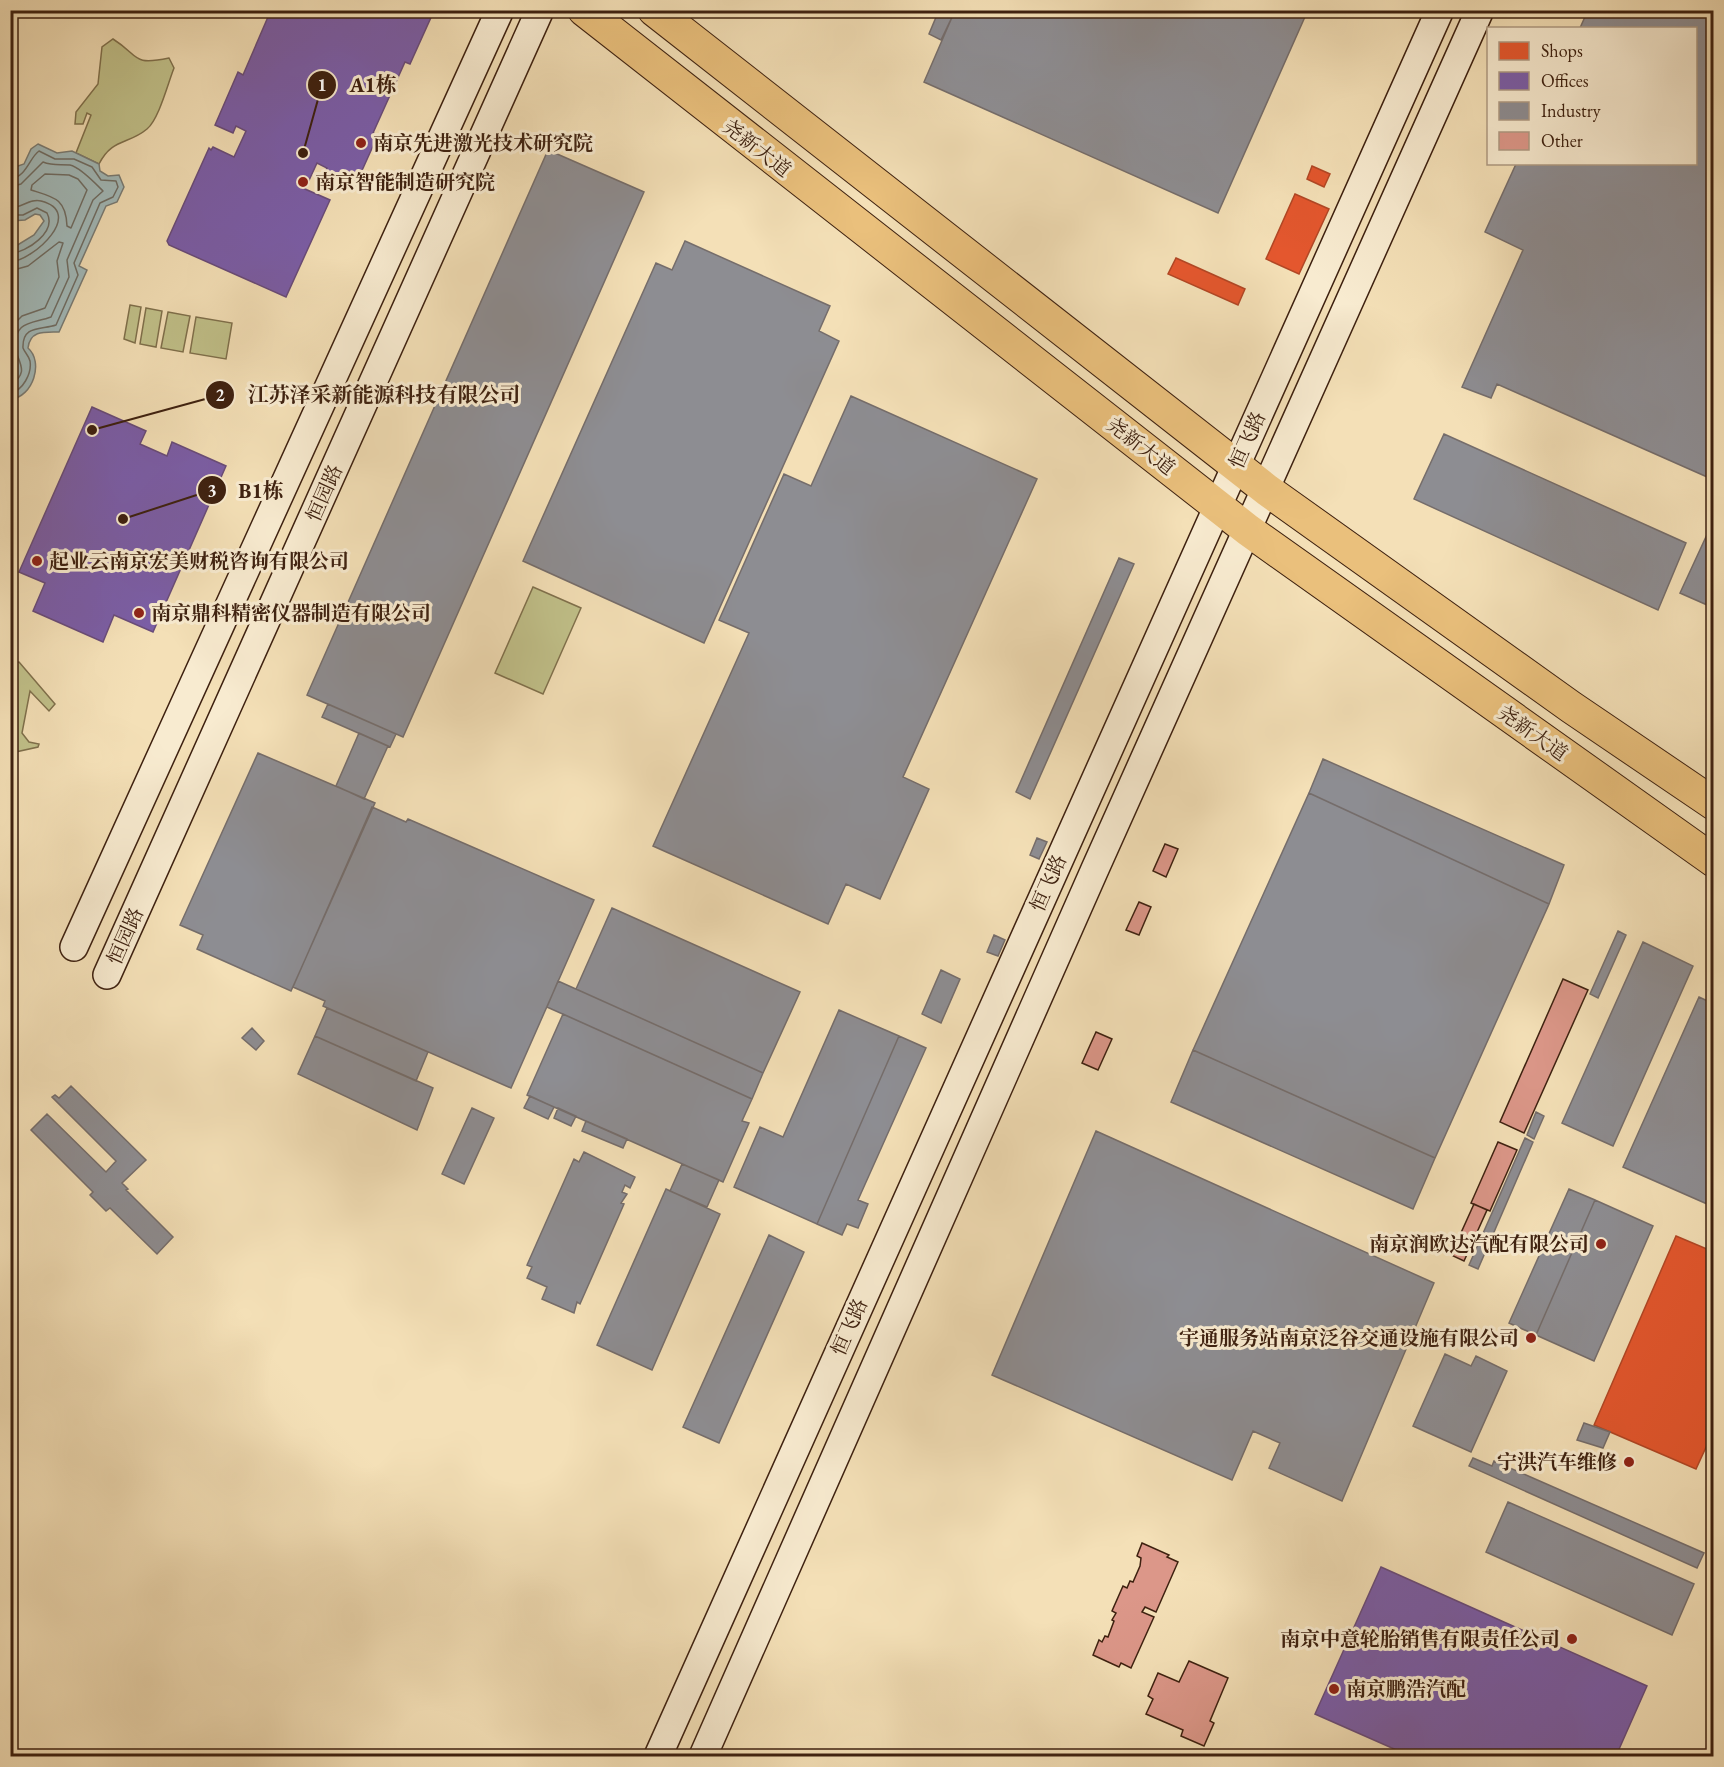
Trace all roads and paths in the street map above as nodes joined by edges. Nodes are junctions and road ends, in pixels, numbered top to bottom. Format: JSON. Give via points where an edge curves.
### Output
{"nodes":[{"id":1,"x":500,"y":10,"type":"edge"},
{"id":2,"x":540,"y":10,"type":"edge"},
{"id":3,"x":584,"y":10,"type":"edge"},
{"id":4,"x":654,"y":10,"type":"edge"},
{"id":5,"x":1440,"y":10,"type":"edge"},
{"id":6,"x":1480,"y":10,"type":"edge"},
{"id":7,"x":304,"y":445,"type":"junction"},
{"id":8,"x":339,"y":459,"type":"junction"},
{"id":9,"x":1236,"y":466,"type":"junction"},
{"id":10,"x":1266,"y":490,"type":"junction"},
{"id":11,"x":1217,"y":505,"type":"junction"},
{"id":12,"x":1248,"y":530,"type":"junction"},
{"id":13,"x":1713,"y":804,"type":"edge"},
{"id":14,"x":1713,"y":861,"type":"edge"},
{"id":15,"x":74,"y":947,"type":"dead end"},
{"id":16,"x":107,"y":975,"type":"dead end"},
{"id":17,"x":658,"y":1756,"type":"edge"},
{"id":18,"x":703,"y":1756,"type":"edge"}],
"edges":[{"from":1,"to":7,"type":"main road","name":"恒园路"},
{"from":2,"to":8,"type":"main road","name":"恒园路"},
{"from":3,"to":11,"type":"main road","name":"尧新大道"},
{"from":4,"to":9,"type":"main road"},
{"from":5,"to":9,"type":"main road","name":"恒飞路"},
{"from":6,"to":10,"type":"main road","name":"恒飞路"},
{"from":7,"to":8,"type":"main road"},
{"from":7,"to":15,"type":"main road","name":"恒园路"},
{"from":8,"to":16,"type":"main road","name":"恒园路"},
{"from":9,"to":10,"type":"main road"},
{"from":9,"to":11,"type":"main road","name":"恒飞路"},
{"from":10,"to":12,"type":"main road","name":"恒飞路"},
{"from":10,"to":13,"type":"main road"},
{"from":11,"to":12,"type":"main road","name":"尧新大道"},
{"from":11,"to":17,"type":"main road","name":"恒飞路"},
{"from":12,"to":14,"type":"main road","name":"尧新大道"},
{"from":12,"to":18,"type":"main road","name":"恒飞路"}]}
